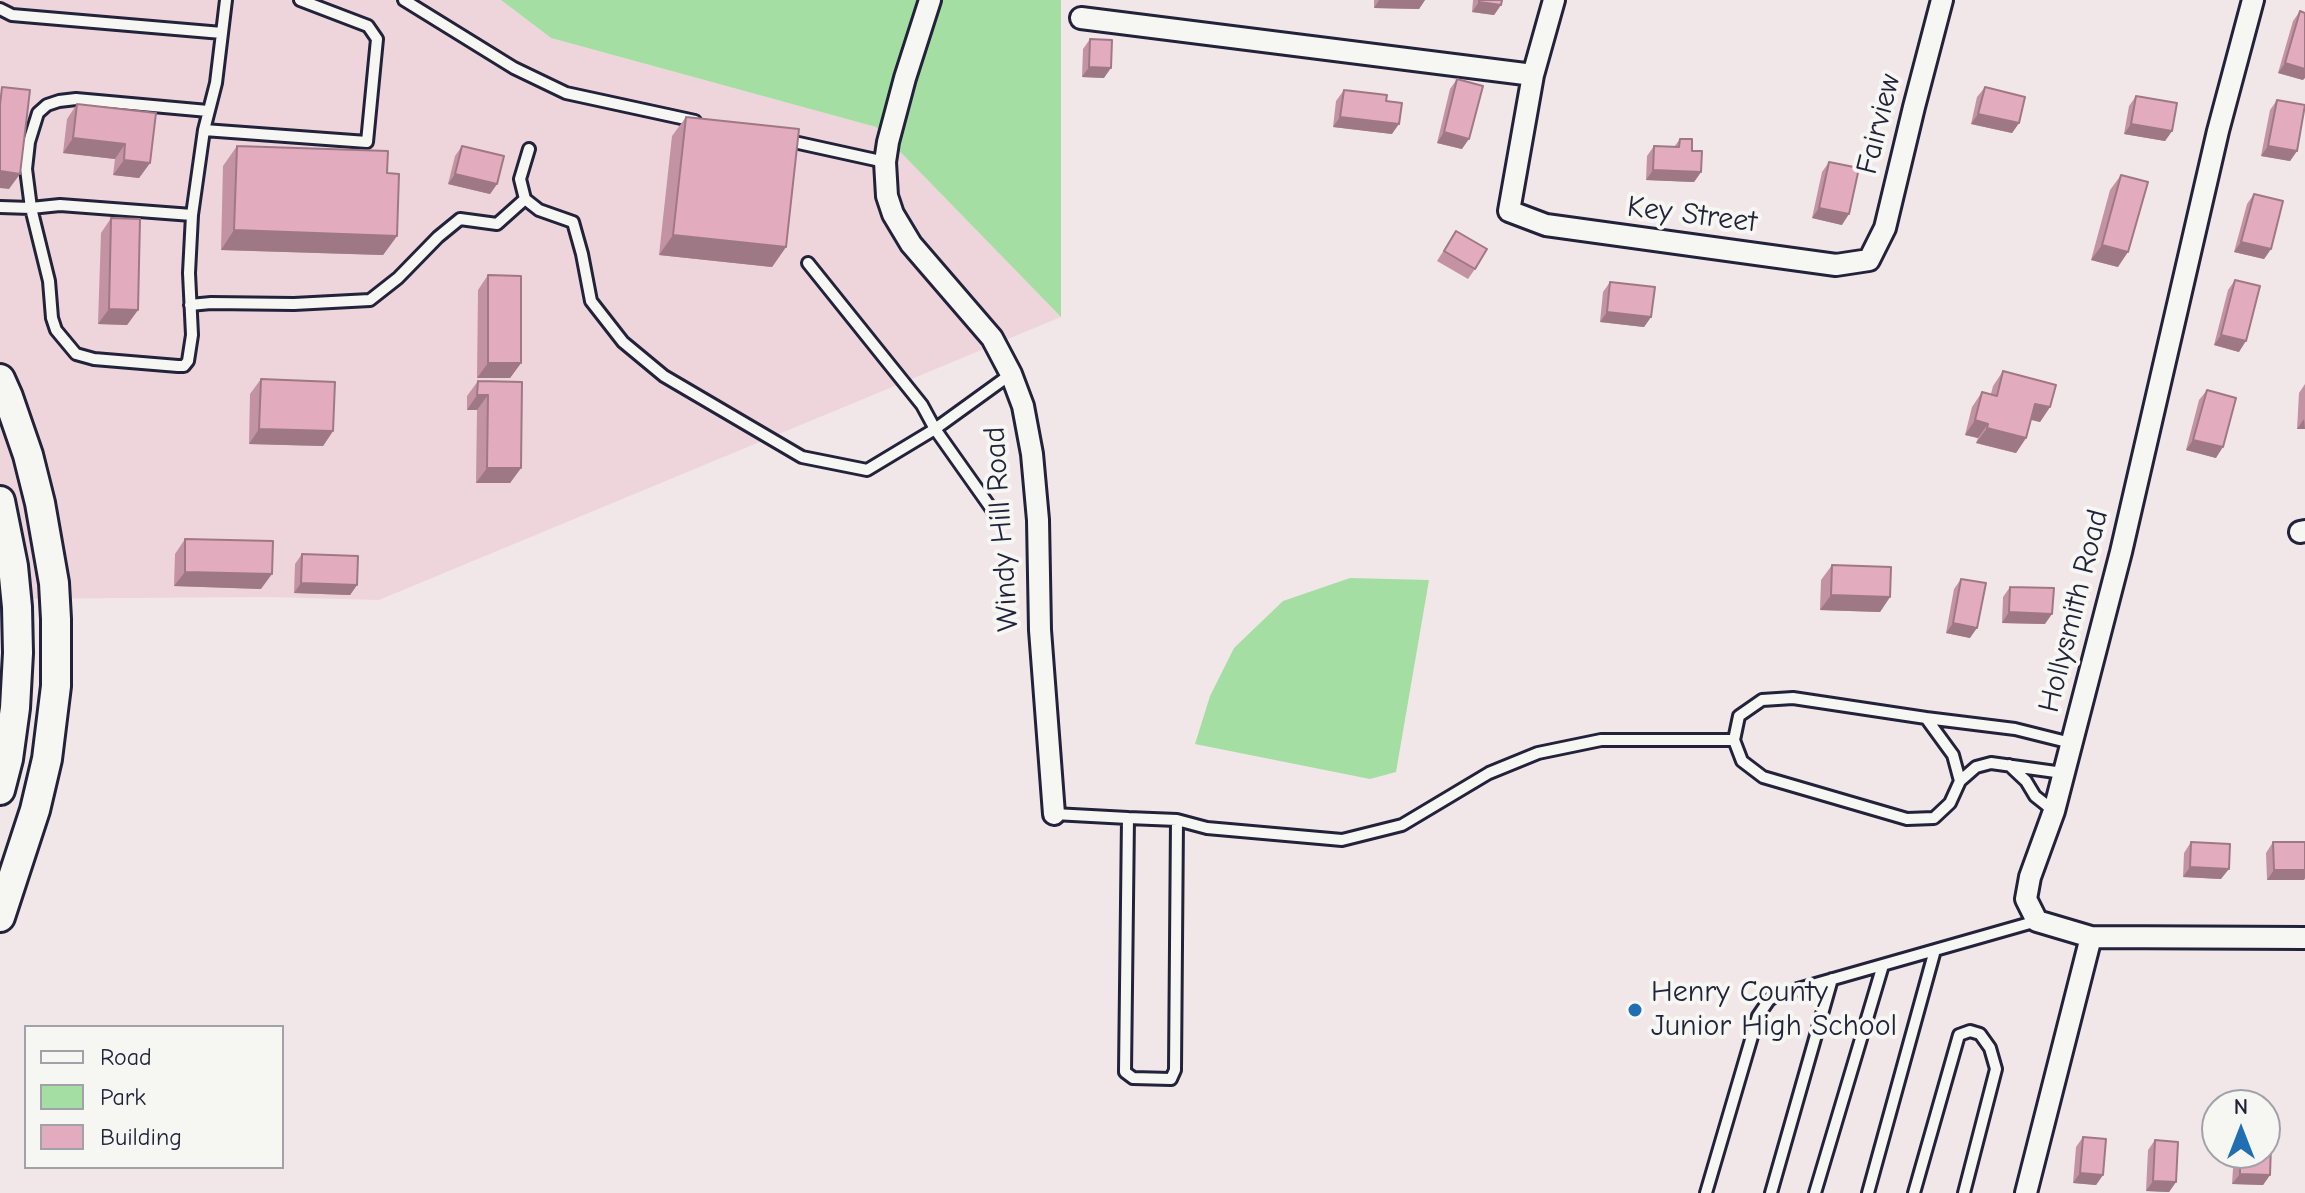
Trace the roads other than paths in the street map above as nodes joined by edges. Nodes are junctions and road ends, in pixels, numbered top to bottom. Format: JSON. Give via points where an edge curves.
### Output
{"nodes":[{"id":1,"x":226,"y":0,"type":"edge"},
{"id":2,"x":300,"y":0,"type":"edge"},
{"id":3,"x":404,"y":0,"type":"edge"},
{"id":4,"x":930,"y":0,"type":"edge"},
{"id":5,"x":1554,"y":0,"type":"edge"},
{"id":6,"x":1942,"y":0,"type":"edge"},
{"id":7,"x":2253,"y":0,"type":"edge"},
{"id":8,"x":0,"y":9,"type":"edge"},
{"id":9,"x":1081,"y":18,"type":"dead end"},
{"id":10,"x":222,"y":33,"type":"junction"},
{"id":11,"x":1533,"y":75,"type":"junction"},
{"id":12,"x":208,"y":111,"type":"junction"},
{"id":13,"x":710,"y":124,"type":"edge"},
{"id":14,"x":204,"y":130,"type":"junction"},
{"id":15,"x":768,"y":136,"type":"edge"},
{"id":16,"x":529,"y":149,"type":"dead end"},
{"id":17,"x":885,"y":162,"type":"junction"},
{"id":18,"x":525,"y":199,"type":"junction"},
{"id":19,"x":0,"y":207,"type":"edge"},
{"id":20,"x":31,"y":208,"type":"junction"},
{"id":21,"x":192,"y":215,"type":"junction"},
{"id":22,"x":1869,"y":260,"type":"joint"},
{"id":23,"x":808,"y":263,"type":"dead end"},
{"id":24,"x":190,"y":305,"type":"junction"},
{"id":25,"x":1011,"y":374,"type":"junction"},
{"id":26,"x":0,"y":379,"type":"edge"},
{"id":27,"x":935,"y":429,"type":"junction"},
{"id":28,"x":0,"y":501,"type":"edge"},
{"id":29,"x":993,"y":511,"type":"dead end"},
{"id":30,"x":1926,"y":718,"type":"junction"},
{"id":31,"x":1734,"y":740,"type":"junction"},
{"id":32,"x":2071,"y":743,"type":"junction"},
{"id":33,"x":2009,"y":765,"type":"junction"},
{"id":34,"x":2063,"y":773,"type":"junction"},
{"id":35,"x":1960,"y":781,"type":"junction"},
{"id":36,"x":0,"y":790,"type":"edge"},
{"id":37,"x":2054,"y":811,"type":"junction"},
{"id":38,"x":1054,"y":814,"type":"joint"},
{"id":39,"x":1128,"y":818,"type":"junction"},
{"id":40,"x":1177,"y":820,"type":"junction"},
{"id":41,"x":0,"y":917,"type":"edge"},
{"id":42,"x":2037,"y":921,"type":"junction"},
{"id":43,"x":2091,"y":937,"type":"junction"},
{"id":44,"x":2305,"y":938,"type":"edge"},
{"id":45,"x":1935,"y":950,"type":"junction"},
{"id":46,"x":1883,"y":965,"type":"junction"},
{"id":47,"x":1832,"y":979,"type":"junction"},
{"id":48,"x":1706,"y":1193,"type":"edge"},
{"id":49,"x":1771,"y":1193,"type":"edge"},
{"id":50,"x":1815,"y":1193,"type":"edge"},
{"id":51,"x":1868,"y":1193,"type":"edge"},
{"id":52,"x":1914,"y":1193,"type":"edge"},
{"id":53,"x":1964,"y":1193,"type":"edge"},
{"id":54,"x":2026,"y":1193,"type":"edge"}],
"edges":[{"from":1,"to":10,"type":"lane"},
{"from":2,"to":14,"type":"lane","via":[[368,26],[377,39],[367,142]]},
{"from":3,"to":13,"type":"lane","via":[[514,68],[566,93]]},
{"from":4,"to":17,"type":"street","name":"Windy Hill Road"},
{"from":5,"to":11,"type":"street"},
{"from":6,"to":22,"type":"street","name":"Fairview","via":[[1885,228]]},
{"from":7,"to":32,"type":"street","name":"Hollysmith Road"},
{"from":8,"to":10,"type":"lane","via":[[12,15]]},
{"from":9,"to":11,"type":"street"},
{"from":10,"to":12,"type":"lane"},
{"from":11,"to":22,"type":"street","name":"Key Street","via":[[1509,211],[1546,225],[1643,239],[1836,265]]},
{"from":12,"to":14,"type":"lane"},
{"from":12,"to":20,"type":"lane","via":[[76,99],[47,105],[33,123],[29,142]]},
{"from":14,"to":21,"type":"lane"},
{"from":15,"to":17,"type":"lane"},
{"from":16,"to":18,"type":"lane","via":[[520,179]]},
{"from":17,"to":25,"type":"street","name":"Windy Hill Road","via":[[893,214],[911,244],[992,338]]},
{"from":18,"to":24,"type":"lane","via":[[497,224],[460,219],[370,300]]},
{"from":18,"to":27,"type":"lane","via":[[573,222],[591,301],[623,342],[664,376],[802,457],[867,470]]},
{"from":19,"to":20,"type":"lane"},
{"from":20,"to":21,"type":"lane","via":[[60,205]]},
{"from":20,"to":24,"type":"lane","via":[[52,318],[76,354],[184,366],[192,335]]},
{"from":21,"to":24,"type":"lane"},
{"from":23,"to":27,"type":"lane","via":[[922,405]]},
{"from":25,"to":27,"type":"lane"},
{"from":25,"to":38,"type":"street","name":"Windy Hill Road","via":[[1032,454]]},
{"from":26,"to":41,"type":"street","via":[[40,503],[54,583],[56,686],[47,759]]},
{"from":27,"to":29,"type":"lane"},
{"from":28,"to":36,"type":"street","via":[[13,566],[18,653],[15,708]]},
{"from":30,"to":31,"type":"lane","via":[[1793,698],[1762,700],[1739,716]]},
{"from":30,"to":32,"type":"lane","via":[[2015,729]]},
{"from":30,"to":35,"type":"lane","via":[[1953,755]]},
{"from":31,"to":35,"type":"lane","via":[[1742,761],[1763,777],[1907,819],[1934,818],[1950,803]]},
{"from":31,"to":40,"type":"lane","via":[[1601,740],[1538,753],[1489,773],[1402,825],[1342,840],[1207,828]]},
{"from":32,"to":34,"type":"street","name":"Hollysmith Road"},
{"from":33,"to":34,"type":"lane"},
{"from":33,"to":35,"type":"lane","via":[[1976,767]]},
{"from":33,"to":37,"type":"lane"},
{"from":34,"to":37,"type":"street","name":"Hollysmith Road"},
{"from":37,"to":42,"type":"street","name":"Hollysmith Road","via":[[2026,899]]},
{"from":38,"to":39,"type":"lane"},
{"from":39,"to":40,"type":"lane"},
{"from":39,"to":40,"type":"lane","via":[[1125,1072],[1133,1078],[1171,1079],[1175,1070]]},
{"from":42,"to":43,"type":"street"},
{"from":42,"to":45,"type":"lane"},
{"from":43,"to":44,"type":"street"},
{"from":43,"to":54,"type":"street"},
{"from":45,"to":46,"type":"lane"},
{"from":45,"to":51,"type":"lane"},
{"from":46,"to":47,"type":"lane"},
{"from":46,"to":50,"type":"lane"},
{"from":47,"to":48,"type":"lane","via":[[1777,995],[1758,1016]]},
{"from":47,"to":49,"type":"lane"},
{"from":52,"to":53,"type":"lane","via":[[1959,1035],[1970,1031],[1980,1034],[1990,1048],[1996,1069]]}]}
